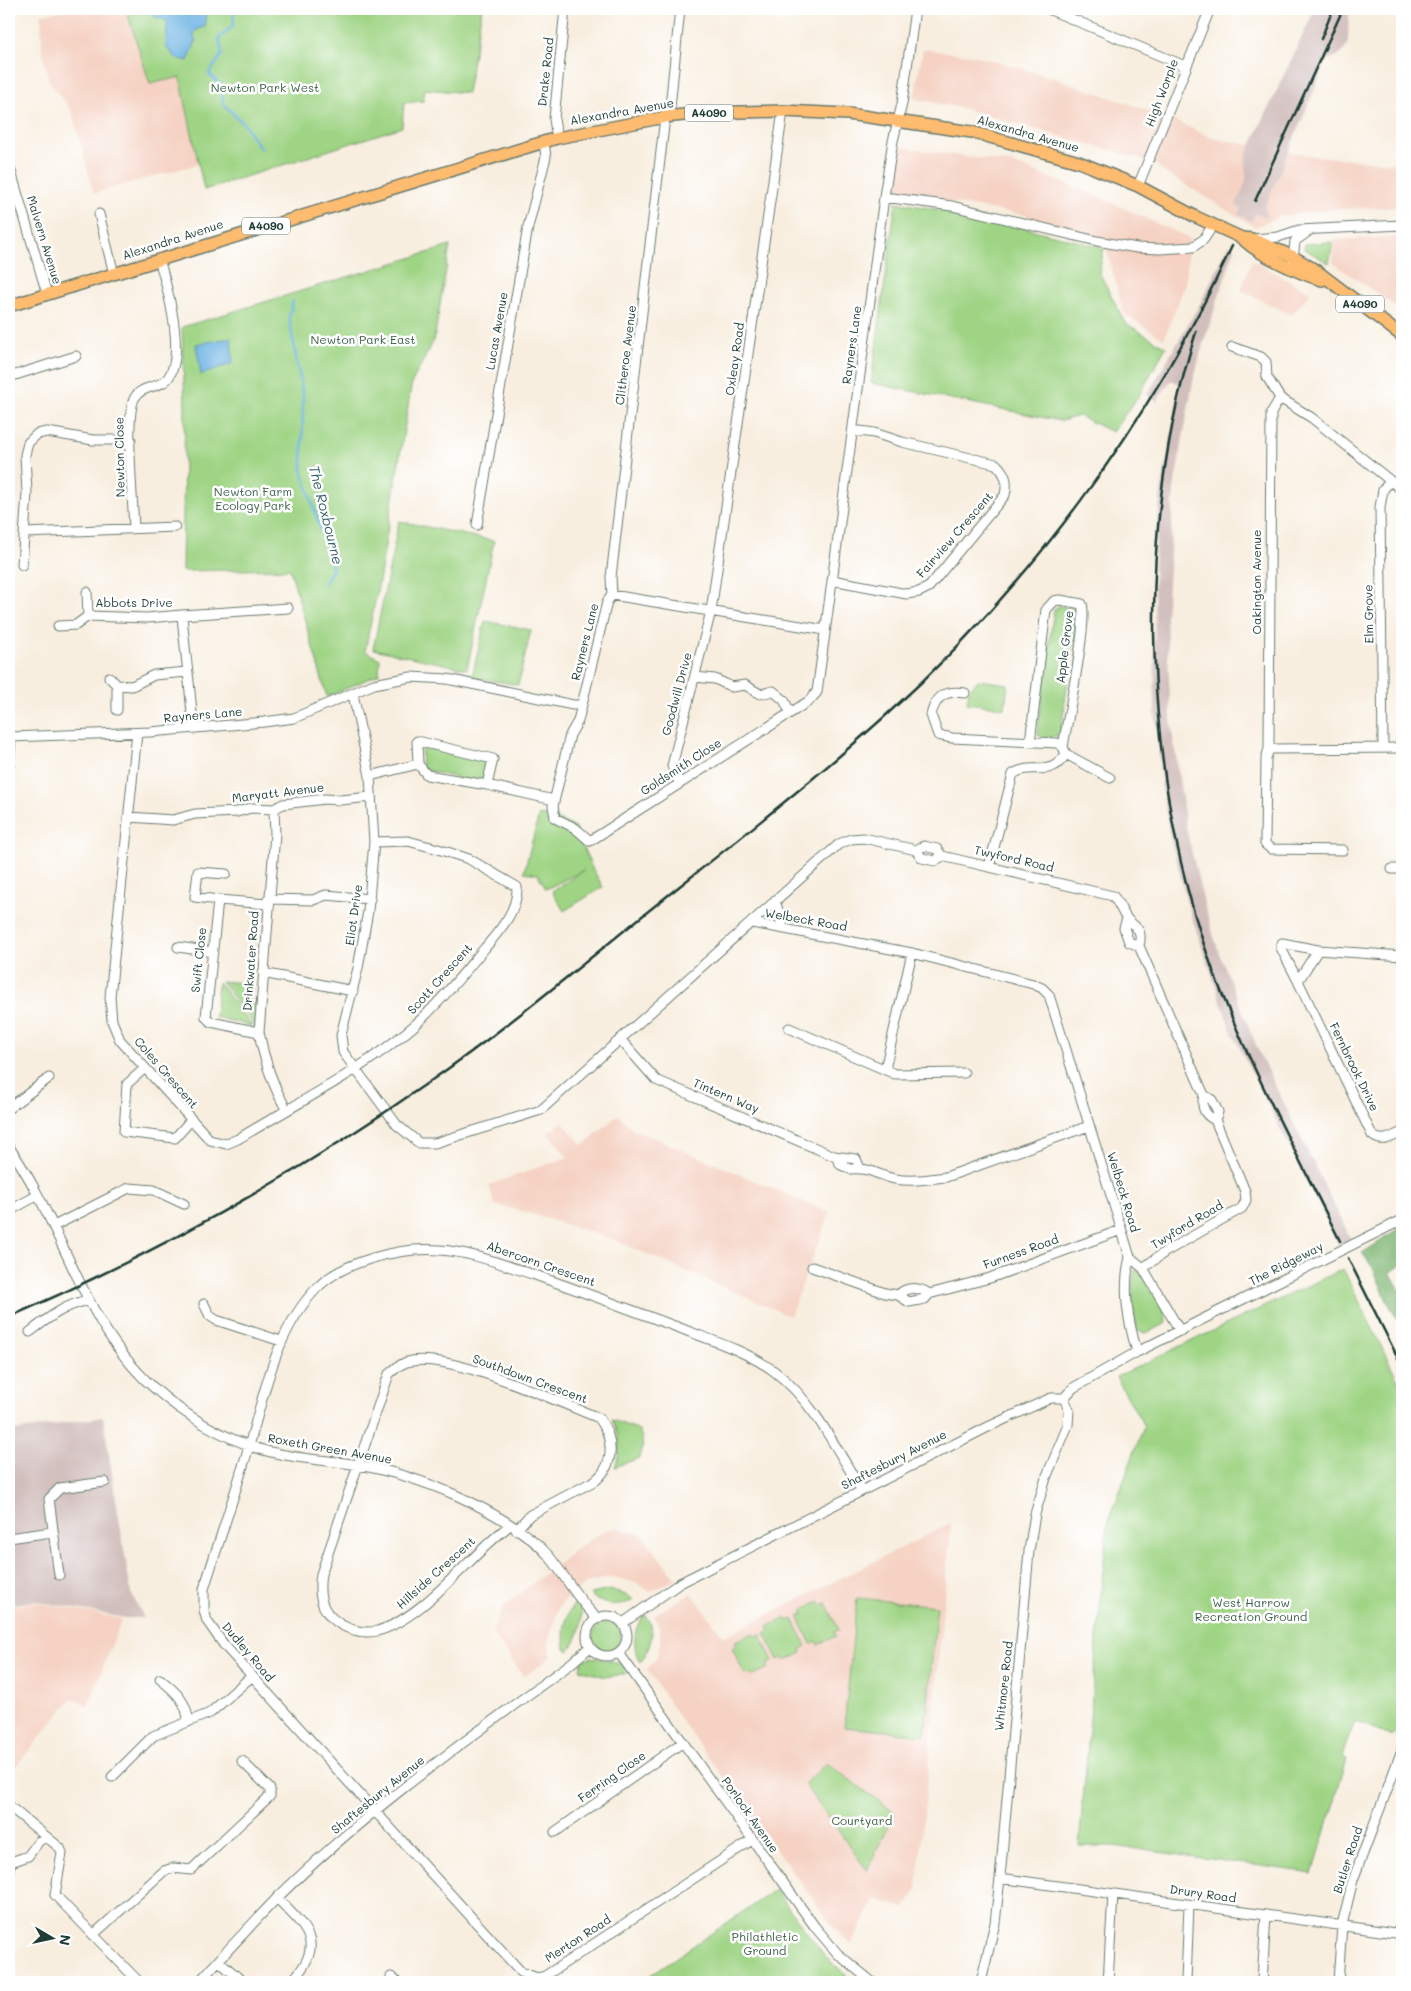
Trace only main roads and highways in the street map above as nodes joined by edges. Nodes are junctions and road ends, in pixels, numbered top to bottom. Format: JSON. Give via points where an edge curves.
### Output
{"nodes":[{"id":1,"x":1247,"y":239,"type":"junction"},
{"id":2,"x":1330,"y":282,"type":"junction"},
{"id":3,"x":9,"y":306,"type":"edge"},
{"id":4,"x":1402,"y":336,"type":"edge"}],
"edges":[{"from":1,"to":2,"type":"main road","name":"Alexandra Avenue","number":"A4090","via":[[1292,256]]},
{"from":1,"to":2,"type":"main road","name":"Alexandra Avenue","number":"A4090","via":[[1249,246],[1264,254],[1314,278]]},
{"from":1,"to":3,"type":"main road","name":"Alexandra Avenue","number":"A4090","via":[[1138,186],[1078,162],[972,132],[840,113],[783,111],[667,117],[557,138]]},
{"from":2,"to":4,"type":"main road","number":"A4090"}]}
